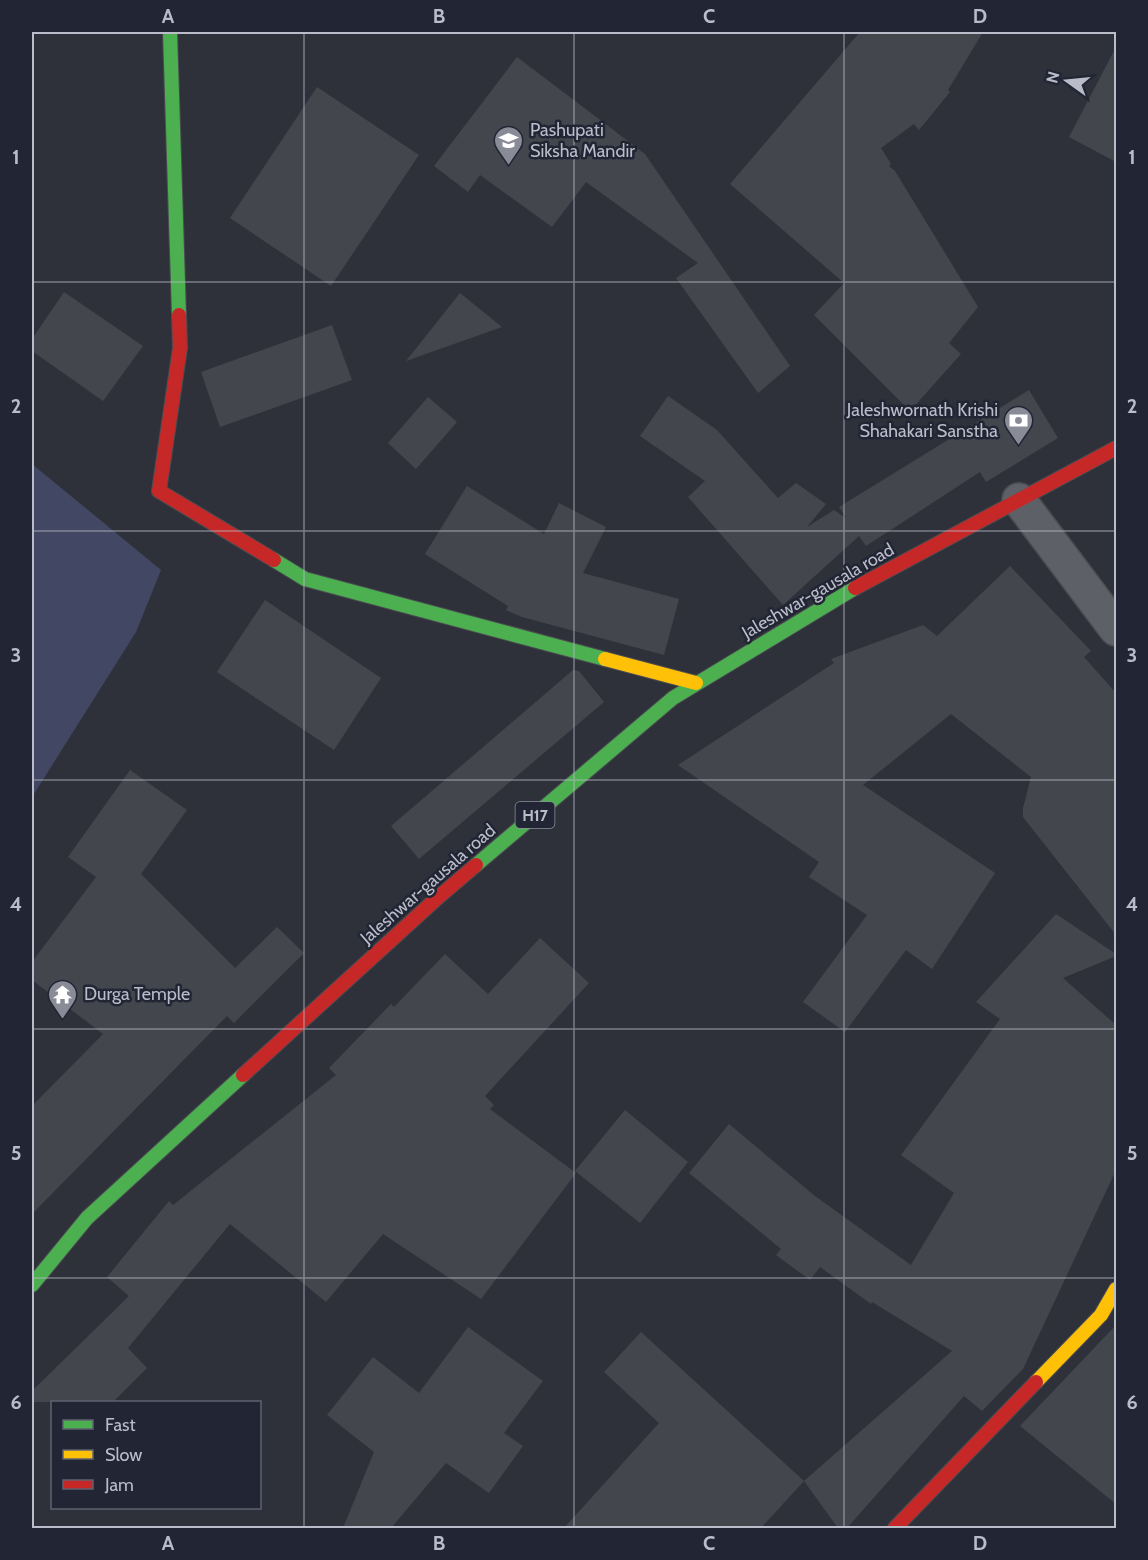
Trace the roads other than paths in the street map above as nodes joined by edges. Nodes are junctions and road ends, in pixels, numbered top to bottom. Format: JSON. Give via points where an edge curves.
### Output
{"nodes":[{"id":1,"x":170,"y":32,"type":"edge"},
{"id":2,"x":1116,"y":448,"type":"edge"},
{"id":3,"x":1019,"y":500,"type":"junction"},
{"id":4,"x":1116,"y":629,"type":"edge"},
{"id":5,"x":696,"y":683,"type":"junction"},
{"id":6,"x":32,"y":1285,"type":"edge"},
{"id":7,"x":1116,"y":1289,"type":"edge"},
{"id":8,"x":895,"y":1528,"type":"edge"}],
"edges":[{"from":1,"to":5,"type":"main road","via":[[180,348],[159,491],[305,579]]},
{"from":2,"to":3,"type":"main road","name":"Jaleshwar-gausala road","number":"H17"},
{"from":3,"to":4,"type":"street"},
{"from":3,"to":5,"type":"main road","name":"Jaleshwar-gausala road","number":"H17","via":[[848,593]]},
{"from":5,"to":6,"type":"main road","name":"Jaleshwar-gausala road","number":"H17","via":[[673,698],[435,900],[87,1218]]},
{"from":7,"to":8,"type":"main road","via":[[1101,1315]]}]}
